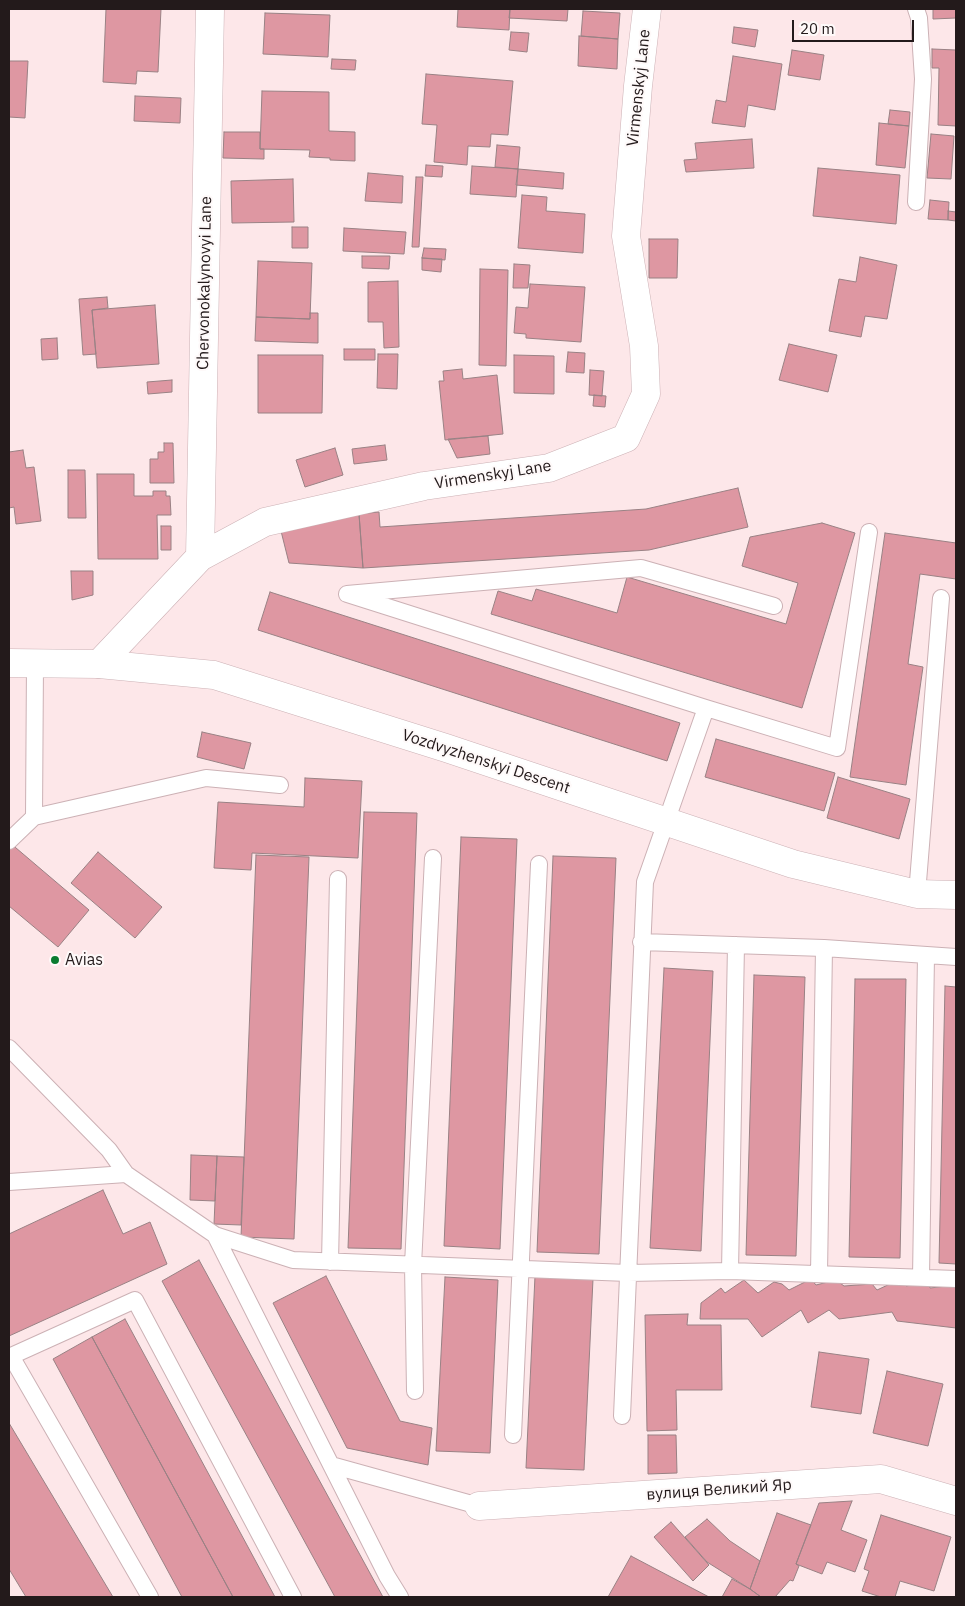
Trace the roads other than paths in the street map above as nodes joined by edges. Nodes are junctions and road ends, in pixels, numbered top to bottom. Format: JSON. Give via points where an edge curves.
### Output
{"nodes":[{"id":1,"x":210,"y":9,"type":"edge"},
{"id":2,"x":647,"y":9,"type":"edge"},
{"id":3,"x":916,"y":9,"type":"edge"},
{"id":4,"x":916,"y":202,"type":"dead end"},
{"id":5,"x":869,"y":532,"type":"dead end"},
{"id":6,"x":200,"y":557,"type":"junction"},
{"id":7,"x":941,"y":598,"type":"dead end"},
{"id":8,"x":774,"y":606,"type":"dead end"},
{"id":9,"x":22,"y":663,"type":"edge"},
{"id":10,"x":99,"y":664,"type":"junction"},
{"id":11,"x":706,"y":708,"type":"junction"},
{"id":12,"x":280,"y":785,"type":"dead end"},
{"id":13,"x":34,"y":817,"type":"junction"},
{"id":14,"x":666,"y":822,"type":"junction"},
{"id":15,"x":9,"y":841,"type":"edge"},
{"id":16,"x":433,"y":858,"type":"dead end"},
{"id":17,"x":539,"y":864,"type":"dead end"},
{"id":18,"x":338,"y":879,"type":"dead end"},
{"id":19,"x":917,"y":894,"type":"junction"},
{"id":20,"x":956,"y":895,"type":"edge"},
{"id":21,"x":641,"y":942,"type":"junction"},
{"id":22,"x":736,"y":945,"type":"junction"},
{"id":23,"x":824,"y":948,"type":"junction"},
{"id":24,"x":926,"y":956,"type":"junction"},
{"id":25,"x":956,"y":957,"type":"edge"},
{"id":26,"x":9,"y":1048,"type":"edge"},
{"id":27,"x":126,"y":1174,"type":"junction"},
{"id":28,"x":9,"y":1182,"type":"edge"},
{"id":29,"x":215,"y":1235,"type":"junction"},
{"id":30,"x":330,"y":1262,"type":"junction"},
{"id":31,"x":413,"y":1265,"type":"junction"},
{"id":32,"x":520,"y":1268,"type":"junction"},
{"id":33,"x":730,"y":1271,"type":"junction"},
{"id":34,"x":628,"y":1273,"type":"junction"},
{"id":35,"x":819,"y":1274,"type":"junction"},
{"id":36,"x":921,"y":1277,"type":"junction"},
{"id":37,"x":956,"y":1279,"type":"edge"},
{"id":38,"x":10,"y":1357,"type":"edge"},
{"id":39,"x":415,"y":1391,"type":"dead end"},
{"id":40,"x":622,"y":1416,"type":"dead end"},
{"id":41,"x":513,"y":1435,"type":"dead end"},
{"id":42,"x":331,"y":1465,"type":"junction"},
{"id":43,"x":956,"y":1501,"type":"edge"},
{"id":44,"x":479,"y":1506,"type":"joint"},
{"id":45,"x":150,"y":1597,"type":"edge"},
{"id":46,"x":293,"y":1597,"type":"edge"},
{"id":47,"x":400,"y":1597,"type":"edge"}],
"edges":[{"from":1,"to":6,"type":"street","name":"Chervonokalynovyi Lane"},
{"from":2,"to":6,"type":"street","name":"Virmenskyj Lane","via":[[626,236],[644,346],[646,394],[626,438],[549,468],[424,486],[265,522]]},
{"from":3,"to":4,"type":"lane","via":[[923,79]]},
{"from":5,"to":11,"type":"lane","via":[[838,748]]},
{"from":6,"to":10,"type":"street","name":"Virmenskyj Lane"},
{"from":7,"to":19,"type":"lane"},
{"from":8,"to":11,"type":"lane","via":[[641,568],[347,594]]},
{"from":9,"to":10,"type":"street","name":"Vozdvyzhenskyi Descent"},
{"from":9,"to":13,"type":"lane"},
{"from":10,"to":14,"type":"street","name":"Vozdvyzhenskyi Descent","via":[[214,675]]},
{"from":11,"to":14,"type":"lane"},
{"from":12,"to":13,"type":"lane","via":[[206,778]]},
{"from":13,"to":15,"type":"lane"},
{"from":14,"to":19,"type":"street","name":"Vozdvyzhenskyi Descent","via":[[793,864]]},
{"from":14,"to":21,"type":"lane","via":[[645,882]]},
{"from":16,"to":31,"type":"lane"},
{"from":17,"to":32,"type":"lane"},
{"from":18,"to":30,"type":"lane"},
{"from":19,"to":20,"type":"street","name":"Vozdvyzhenskyi Descent"},
{"from":21,"to":22,"type":"lane"},
{"from":21,"to":34,"type":"lane"},
{"from":22,"to":23,"type":"lane"},
{"from":22,"to":33,"type":"lane"},
{"from":23,"to":24,"type":"lane"},
{"from":23,"to":35,"type":"lane"},
{"from":24,"to":25,"type":"lane"},
{"from":24,"to":36,"type":"lane"},
{"from":26,"to":27,"type":"lane","via":[[109,1150]]},
{"from":27,"to":28,"type":"lane"},
{"from":27,"to":29,"type":"lane"},
{"from":29,"to":30,"type":"lane","via":[[293,1260]]},
{"from":29,"to":42,"type":"lane"},
{"from":30,"to":31,"type":"lane"},
{"from":31,"to":32,"type":"lane"},
{"from":31,"to":39,"type":"lane"},
{"from":32,"to":34,"type":"lane"},
{"from":32,"to":41,"type":"lane"},
{"from":33,"to":34,"type":"lane"},
{"from":33,"to":35,"type":"lane"},
{"from":34,"to":40,"type":"lane"},
{"from":35,"to":36,"type":"lane"},
{"from":36,"to":37,"type":"lane"},
{"from":38,"to":45,"type":"lane"},
{"from":38,"to":46,"type":"lane","via":[[135,1300]]},
{"from":42,"to":44,"type":"lane"},
{"from":42,"to":47,"type":"lane"},
{"from":43,"to":44,"type":"street","name":"вулиця Великий Яр","via":[[881,1479]]}]}
